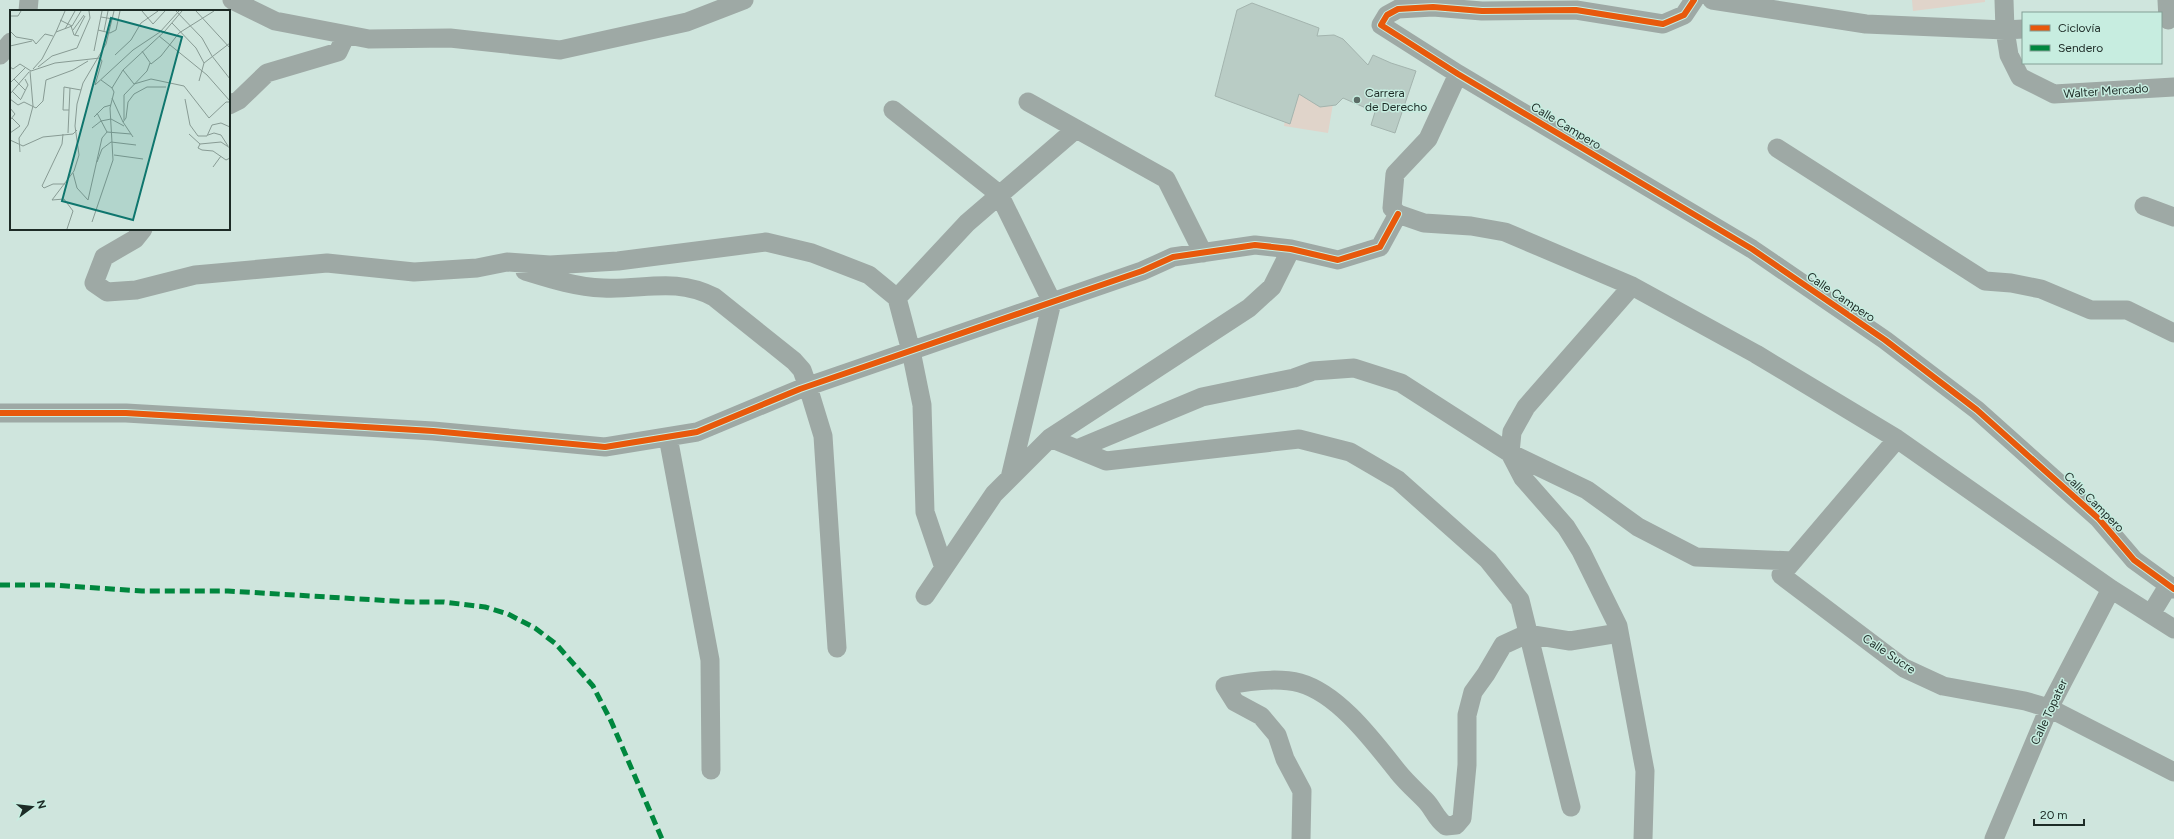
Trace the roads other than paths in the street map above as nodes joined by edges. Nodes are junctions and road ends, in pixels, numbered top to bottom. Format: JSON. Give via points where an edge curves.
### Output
{"nodes":[{"id":1,"x":30,"y":0,"type":"edge"},
{"id":2,"x":232,"y":0,"type":"edge"},
{"id":3,"x":744,"y":0,"type":"edge"},
{"id":4,"x":1694,"y":0,"type":"edge"},
{"id":5,"x":1712,"y":0,"type":"edge"},
{"id":6,"x":2004,"y":0,"type":"edge"},
{"id":7,"x":2167,"y":0,"type":"edge"},
{"id":8,"x":28,"y":10,"type":"edge"},
{"id":9,"x":2168,"y":20,"type":"edge"},
{"id":10,"x":2014,"y":30,"type":"edge"},
{"id":11,"x":346,"y":35,"type":"junction"},
{"id":12,"x":10,"y":43,"type":"edge"},
{"id":13,"x":0,"y":55,"type":"edge"},
{"id":14,"x":1458,"y":74,"type":"junction"},
{"id":15,"x":2174,"y":87,"type":"edge"},
{"id":16,"x":1028,"y":102,"type":"dead end"},
{"id":17,"x":230,"y":104,"type":"edge"},
{"id":18,"x":892,"y":110,"type":"dead end"},
{"id":19,"x":1076,"y":129,"type":"junction"},
{"id":20,"x":1777,"y":148,"type":"dead end"},
{"id":21,"x":999,"y":194,"type":"junction"},
{"id":22,"x":2144,"y":206,"type":"dead end"},
{"id":23,"x":1398,"y":214,"type":"junction"},
{"id":24,"x":2174,"y":217,"type":"edge"},
{"id":25,"x":142,"y":230,"type":"edge"},
{"id":26,"x":1290,"y":249,"type":"junction"},
{"id":27,"x":1203,"y":253,"type":"junction"},
{"id":28,"x":499,"y":263,"type":"junction"},
{"id":29,"x":1632,"y":286,"type":"junction"},
{"id":30,"x":897,"y":298,"type":"junction"},
{"id":31,"x":1052,"y":302,"type":"junction"},
{"id":32,"x":2174,"y":334,"type":"edge"},
{"id":33,"x":910,"y":351,"type":"junction"},
{"id":34,"x":808,"y":387,"type":"junction"},
{"id":35,"x":0,"y":414,"type":"edge"},
{"id":36,"x":668,"y":437,"type":"junction"},
{"id":37,"x":1050,"y":438,"type":"junction"},
{"id":38,"x":1897,"y":439,"type":"junction"},
{"id":39,"x":1077,"y":449,"type":"junction"},
{"id":40,"x":1510,"y":453,"type":"junction"},
{"id":41,"x":1010,"y":478,"type":"junction"},
{"id":42,"x":1793,"y":561,"type":"junction"},
{"id":43,"x":944,"y":568,"type":"junction"},
{"id":44,"x":2171,"y":588,"type":"edge"},
{"id":45,"x":2111,"y":589,"type":"junction"},
{"id":46,"x":925,"y":596,"type":"dead end"},
{"id":47,"x":2151,"y":614,"type":"junction"},
{"id":48,"x":2174,"y":629,"type":"edge"},
{"id":49,"x":1619,"y":633,"type":"junction"},
{"id":50,"x":1528,"y":634,"type":"junction"},
{"id":51,"x":837,"y":648,"type":"dead end"},
{"id":52,"x":2049,"y":708,"type":"junction"},
{"id":53,"x":711,"y":770,"type":"dead end"},
{"id":54,"x":2174,"y":772,"type":"edge"},
{"id":55,"x":1571,"y":807,"type":"dead end"},
{"id":56,"x":1301,"y":839,"type":"edge"},
{"id":57,"x":1643,"y":839,"type":"edge"},
{"id":58,"x":1994,"y":839,"type":"edge"}],
"edges":[{"from":1,"to":8,"type":"street"},
{"from":2,"to":11,"type":"street","via":[[275,21]]},
{"from":3,"to":11,"type":"street","via":[[687,22],[560,50],[450,38],[369,39]]},
{"from":4,"to":14,"type":"street","name":"Calle Campero","via":[[1684,15],[1663,24],[1576,10],[1482,11],[1433,7],[1398,9],[1387,16],[1381,25]]},
{"from":5,"to":10,"type":"street","via":[[1866,24]]},
{"from":6,"to":10,"type":"street","name":"Walter Mercado"},
{"from":7,"to":9,"type":"street"},
{"from":10,"to":15,"type":"street","name":"Walter Mercado","via":[[2009,55],[2020,77],[2054,94]]},
{"from":11,"to":17,"type":"street","via":[[338,52],[267,73],[239,100]]},
{"from":12,"to":13,"type":"street"},
{"from":14,"to":23,"type":"street","via":[[1428,139],[1395,174],[1392,208]]},
{"from":14,"to":44,"type":"street","name":"Calle Campero","via":[[1752,249],[1885,340],[1977,410],[2099,520],[2134,560]]},
{"from":16,"to":19,"type":"street"},
{"from":18,"to":21,"type":"street"},
{"from":19,"to":21,"type":"street"},
{"from":19,"to":27,"type":"street","via":[[1166,179]]},
{"from":20,"to":32,"type":"street","via":[[1985,281],[2041,289],[2090,310],[2127,310]]},
{"from":21,"to":30,"type":"street"},
{"from":21,"to":31,"type":"street"},
{"from":22,"to":24,"type":"street"},
{"from":23,"to":26,"type":"street","via":[[1380,247],[1358,255],[1338,260]]},
{"from":23,"to":29,"type":"street","via":[[1424,223],[1471,226],[1505,232]]},
{"from":25,"to":28,"type":"street","via":[[135,239],[104,257],[94,283],[107,292],[129,291],[195,274],[327,263],[414,272],[477,268]]},
{"from":26,"to":27,"type":"street","via":[[1255,245]]},
{"from":26,"to":37,"type":"street","via":[[1272,287],[1249,308]]},
{"from":27,"to":31,"type":"street","via":[[1173,257],[1142,271]]},
{"from":28,"to":30,"type":"street","via":[[550,265],[618,261],[766,242],[812,253],[869,275]]},
{"from":28,"to":34,"type":"street","via":[[574,285],[604,288],[682,285],[700,290],[714,297],[794,361],[802,370]]},
{"from":29,"to":38,"type":"street","via":[[1756,354]]},
{"from":29,"to":40,"type":"street","via":[[1526,407],[1512,432]]},
{"from":30,"to":33,"type":"street"},
{"from":31,"to":33,"type":"street"},
{"from":31,"to":41,"type":"street"},
{"from":33,"to":34,"type":"street"},
{"from":33,"to":43,"type":"street","via":[[922,405],[924,512]]},
{"from":34,"to":36,"type":"street","via":[[697,432]]},
{"from":34,"to":51,"type":"street","via":[[823,436]]},
{"from":35,"to":36,"type":"street","via":[[134,414],[433,431],[605,447]]},
{"from":36,"to":53,"type":"street","via":[[710,660]]},
{"from":37,"to":39,"type":"street"},
{"from":37,"to":41,"type":"street"},
{"from":38,"to":42,"type":"street","name":"Calle Sucre"},
{"from":38,"to":45,"type":"street"},
{"from":39,"to":40,"type":"street","via":[[1202,397],[1294,378],[1313,371],[1354,368],[1401,383]]},
{"from":39,"to":50,"type":"street","via":[[1106,461],[1299,439],[1350,452],[1398,480],[1488,560],[1520,600]]},
{"from":40,"to":42,"type":"street","via":[[1587,490],[1638,527],[1696,557]]},
{"from":40,"to":49,"type":"street","via":[[1523,478],[1566,527],[1581,551],[1618,626]]},
{"from":41,"to":43,"type":"street","via":[[994,494]]},
{"from":42,"to":52,"type":"street","name":"Calle Sucre","via":[[1781,575],[1904,668],[1944,686]]},
{"from":43,"to":46,"type":"street"},
{"from":44,"to":47,"type":"street"},
{"from":45,"to":47,"type":"street"},
{"from":45,"to":52,"type":"street","name":"Calle Topater"},
{"from":47,"to":48,"type":"street"},
{"from":49,"to":50,"type":"street","via":[[1570,640]]},
{"from":49,"to":57,"type":"street","via":[[1645,771]]},
{"from":50,"to":55,"type":"street"},
{"from":50,"to":56,"type":"street","via":[[1503,645],[1473,692],[1467,715],[1467,765],[1462,818],[1456,825],[1446,826],[1437,819],[1427,802],[1399,774],[1355,720],[1330,698],[1301,684],[1270,680],[1225,686],[1235,702],[1261,716],[1277,735],[1285,759],[1302,791]]},
{"from":52,"to":54,"type":"street","name":"Calle Sucre"},
{"from":52,"to":58,"type":"street","name":"Calle Topater"}]}
